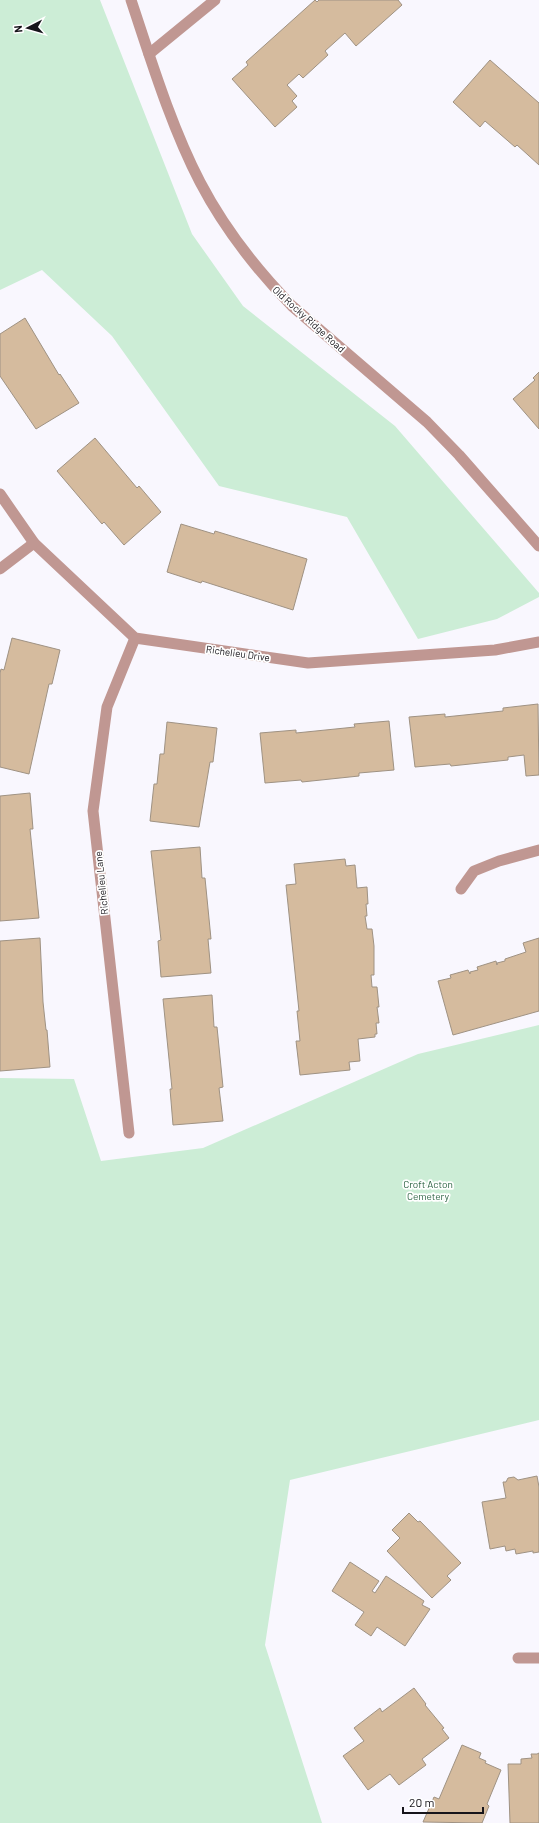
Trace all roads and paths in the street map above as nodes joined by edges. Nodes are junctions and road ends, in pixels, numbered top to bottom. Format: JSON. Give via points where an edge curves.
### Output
{"nodes":[{"id":1,"x":131,"y":0,"type":"edge"},
{"id":2,"x":215,"y":0,"type":"edge"},
{"id":3,"x":149,"y":54,"type":"junction"},
{"id":4,"x":0,"y":494,"type":"edge"},
{"id":5,"x":34,"y":543,"type":"junction"},
{"id":6,"x":539,"y":546,"type":"edge"},
{"id":7,"x":0,"y":569,"type":"edge"},
{"id":8,"x":135,"y":638,"type":"junction"},
{"id":9,"x":539,"y":642,"type":"edge"},
{"id":10,"x":539,"y":850,"type":"edge"},
{"id":11,"x":461,"y":889,"type":"dead end"},
{"id":12,"x":129,"y":1133,"type":"dead end"},
{"id":13,"x":518,"y":1658,"type":"dead end"},
{"id":14,"x":539,"y":1658,"type":"edge"}],
"edges":[{"from":1,"to":3,"type":"street","name":"Old Rocky Ridge Road"},
{"from":2,"to":3,"type":"street"},
{"from":3,"to":6,"type":"street","name":"Old Rocky Ridge Road","via":[[199,181],[246,254],[292,306],[427,422]]},
{"from":4,"to":5,"type":"street"},
{"from":5,"to":7,"type":"street"},
{"from":5,"to":8,"type":"street"},
{"from":8,"to":9,"type":"street","name":"Richelieu Drive","via":[[308,663],[495,650]]},
{"from":8,"to":12,"type":"street","name":"Richelieu Lane","via":[[107,707],[93,811]]},
{"from":10,"to":11,"type":"street","via":[[499,861],[474,872]]},
{"from":13,"to":14,"type":"street"}]}
